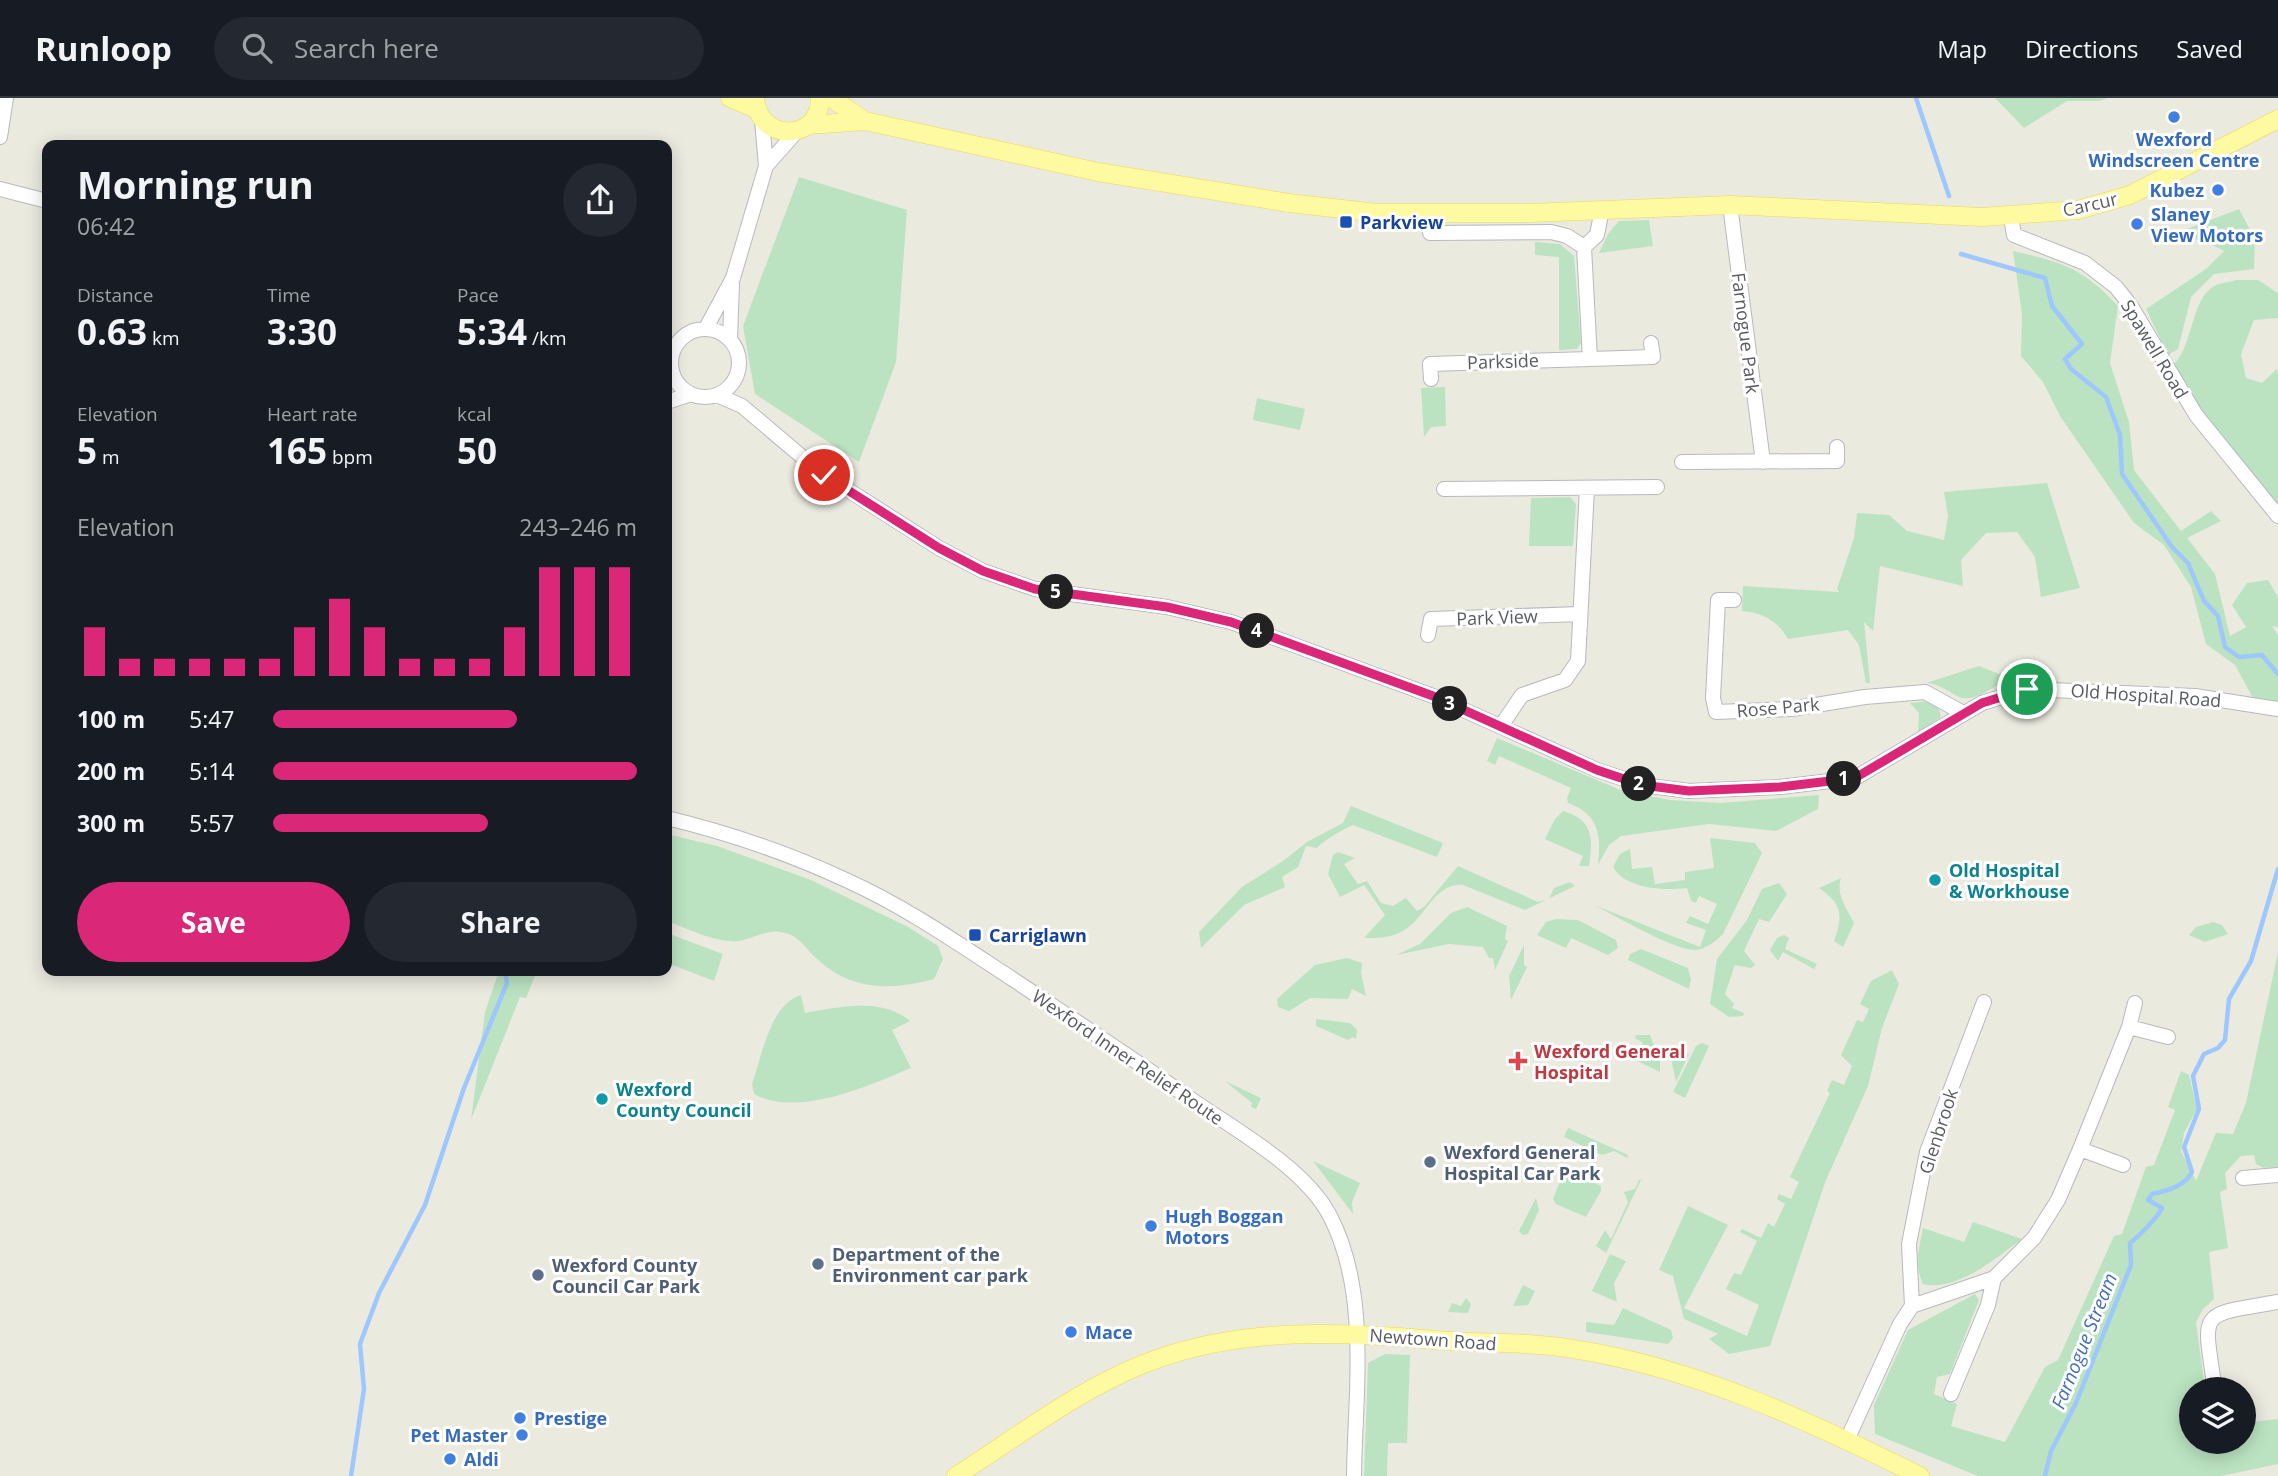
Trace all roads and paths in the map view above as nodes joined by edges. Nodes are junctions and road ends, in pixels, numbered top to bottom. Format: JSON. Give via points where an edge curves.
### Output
{"nodes":[{"id":1,"x":6,"y":98,"type":"edge"},
{"id":2,"x":730,"y":98,"type":"edge"},
{"id":3,"x":820,"y":98,"type":"edge"},
{"id":4,"x":831,"y":98,"type":"edge"},
{"id":5,"x":757,"y":109,"type":"edge"},
{"id":6,"x":2278,"y":119,"type":"edge"},
{"id":7,"x":866,"y":121,"type":"junction"},
{"id":8,"x":802,"y":128,"type":"junction"},
{"id":9,"x":0,"y":137,"type":"edge"},
{"id":10,"x":766,"y":166,"type":"junction"},
{"id":11,"x":0,"y":189,"type":"edge"},
{"id":12,"x":42,"y":200,"type":"edge"},
{"id":13,"x":1730,"y":205,"type":"junction"},
{"id":14,"x":1602,"y":209,"type":"junction"},
{"id":15,"x":2011,"y":217,"type":"junction"},
{"id":16,"x":1430,"y":233,"type":"dead end"},
{"id":17,"x":1584,"y":247,"type":"junction"},
{"id":18,"x":733,"y":278,"type":"junction"},
{"id":19,"x":706,"y":328,"type":"junction"},
{"id":20,"x":672,"y":335,"type":"edge"},
{"id":21,"x":682,"y":338,"type":"junction"},
{"id":22,"x":730,"y":339,"type":"junction"},
{"id":23,"x":1651,"y":343,"type":"dead end"},
{"id":24,"x":672,"y":356,"type":"edge"},
{"id":25,"x":1590,"y":359,"type":"junction"},
{"id":26,"x":672,"y":373,"type":"edge"},
{"id":27,"x":737,"y":377,"type":"junction"},
{"id":28,"x":1431,"y":379,"type":"dead end"},
{"id":29,"x":691,"y":394,"type":"junction"},
{"id":30,"x":717,"y":395,"type":"junction"},
{"id":31,"x":672,"y":400,"type":"edge"},
{"id":32,"x":741,"y":406,"type":"junction"},
{"id":33,"x":1837,"y":447,"type":"dead end"},
{"id":34,"x":1682,"y":462,"type":"dead end"},
{"id":35,"x":1763,"y":462,"type":"junction"},
{"id":36,"x":1657,"y":487,"type":"dead end"},
{"id":37,"x":1444,"y":488,"type":"dead end"},
{"id":38,"x":1587,"y":488,"type":"junction"},
{"id":39,"x":2278,"y":516,"type":"edge"},
{"id":40,"x":1734,"y":600,"type":"dead end"},
{"id":41,"x":1580,"y":614,"type":"junction"},
{"id":42,"x":1428,"y":635,"type":"dead end"},
{"id":43,"x":2278,"y":709,"type":"edge"},
{"id":44,"x":1963,"y":713,"type":"junction"},
{"id":45,"x":1501,"y":726,"type":"junction"},
{"id":46,"x":672,"y":819,"type":"edge"},
{"id":47,"x":1984,"y":1002,"type":"dead end"},
{"id":48,"x":2134,"y":1003,"type":"dead end"},
{"id":49,"x":2129,"y":1027,"type":"junction"},
{"id":50,"x":2168,"y":1037,"type":"dead end"},
{"id":51,"x":2080,"y":1149,"type":"junction"},
{"id":52,"x":2123,"y":1165,"type":"dead end"},
{"id":53,"x":2278,"y":1175,"type":"edge"},
{"id":54,"x":2243,"y":1178,"type":"dead end"},
{"id":55,"x":1994,"y":1278,"type":"junction"},
{"id":56,"x":2278,"y":1302,"type":"edge"},
{"id":57,"x":1912,"y":1306,"type":"junction"},
{"id":58,"x":1356,"y":1334,"type":"junction"},
{"id":59,"x":2213,"y":1377,"type":"edge"},
{"id":60,"x":1951,"y":1394,"type":"dead end"},
{"id":61,"x":1847,"y":1440,"type":"junction"},
{"id":62,"x":956,"y":1476,"type":"edge"},
{"id":63,"x":1354,"y":1476,"type":"edge"},
{"id":64,"x":1920,"y":1476,"type":"edge"}],
"edges":[{"from":1,"to":9,"type":"street"},
{"from":2,"to":5,"type":"main road"},
{"from":3,"to":8,"type":"main road","via":[[816,115]]},
{"from":4,"to":7,"type":"main road"},
{"from":5,"to":8,"type":"main road","via":[[772,128]]},
{"from":5,"to":10,"type":"street"},
{"from":6,"to":15,"type":"main road","name":"Carcur","via":[[2130,195],[2078,210]]},
{"from":7,"to":8,"type":"main road"},
{"from":7,"to":14,"type":"main road","name":"Carcur","via":[[1098,172],[1289,203],[1441,215]]},
{"from":8,"to":10,"type":"street"},
{"from":10,"to":18,"type":"street"},
{"from":11,"to":12,"type":"street"},
{"from":13,"to":14,"type":"main road","name":"Carcur"},
{"from":13,"to":15,"type":"main road","name":"Carcur"},
{"from":13,"to":35,"type":"street","name":"Farnogue Park"},
{"from":14,"to":17,"type":"street","via":[[1597,234]]},
{"from":15,"to":39,"type":"street","name":"Spawell Road","via":[[2014,234],[2085,263],[2116,287],[2196,415]]},
{"from":16,"to":17,"type":"street","via":[[1551,232]]},
{"from":17,"to":25,"type":"street"},
{"from":18,"to":19,"type":"street"},
{"from":18,"to":22,"type":"street"},
{"from":19,"to":21,"type":"street"},
{"from":19,"to":22,"type":"street"},
{"from":20,"to":21,"type":"street"},
{"from":21,"to":24,"type":"street"},
{"from":22,"to":27,"type":"street","via":[[740,364]]},
{"from":23,"to":25,"type":"street","name":"Parkside","via":[[1653,357]]},
{"from":25,"to":28,"type":"street","name":"Parkside","via":[[1430,363]]},
{"from":26,"to":29,"type":"street"},
{"from":27,"to":30,"type":"street"},
{"from":27,"to":32,"type":"street"},
{"from":29,"to":30,"type":"street"},
{"from":29,"to":31,"type":"street"},
{"from":30,"to":32,"type":"street","name":"Old Hospital Road"},
{"from":32,"to":45,"type":"street","name":"Old Hospital Road","via":[[820,472],[983,571],[1035,589],[1167,607],[1231,622]]},
{"from":33,"to":35,"type":"street","via":[[1837,461]]},
{"from":34,"to":35,"type":"street"},
{"from":36,"to":38,"type":"street"},
{"from":37,"to":38,"type":"street"},
{"from":38,"to":41,"type":"street"},
{"from":40,"to":44,"type":"street","name":"Rose Park","via":[[1718,600],[1716,712],[1791,709],[1925,692]]},
{"from":41,"to":42,"type":"street","name":"Park View","via":[[1431,619]]},
{"from":41,"to":45,"type":"street","via":[[1578,661],[1573,671],[1565,680],[1522,695]]},
{"from":43,"to":44,"type":"street","name":"Old Hospital Road","via":[[2195,696],[2055,688],[2007,693]]},
{"from":44,"to":45,"type":"street","name":"Old Hospital Road","via":[[1855,778],[1689,791],[1642,785],[1597,770]]},
{"from":46,"to":58,"type":"street","name":"Wexford Inner Relief Route","via":[[774,849],[848,880],[922,919],[1280,1162],[1313,1191],[1340,1235],[1352,1275]]},
{"from":47,"to":57,"type":"street","name":"Glenbrook","via":[[1927,1153],[1909,1244]]},
{"from":48,"to":49,"type":"street"},
{"from":49,"to":50,"type":"street"},
{"from":49,"to":51,"type":"street"},
{"from":51,"to":52,"type":"street"},
{"from":51,"to":55,"type":"street","via":[[2047,1220]]},
{"from":53,"to":54,"type":"street"},
{"from":55,"to":57,"type":"street"},
{"from":55,"to":60,"type":"street"},
{"from":56,"to":59,"type":"street","via":[[2219,1312],[2210,1319],[2206,1331]]},
{"from":57,"to":61,"type":"street"},
{"from":58,"to":61,"type":"main road","name":"Newtown Road","via":[[1571,1348],[1648,1363],[1706,1380]]},
{"from":58,"to":62,"type":"main road","name":"Newtown Road","via":[[1252,1338],[1156,1359],[1092,1391]]},
{"from":58,"to":63,"type":"street","name":"Wexford Inner Relief Route"},
{"from":61,"to":64,"type":"main road","name":"Newtown Road"}]}
